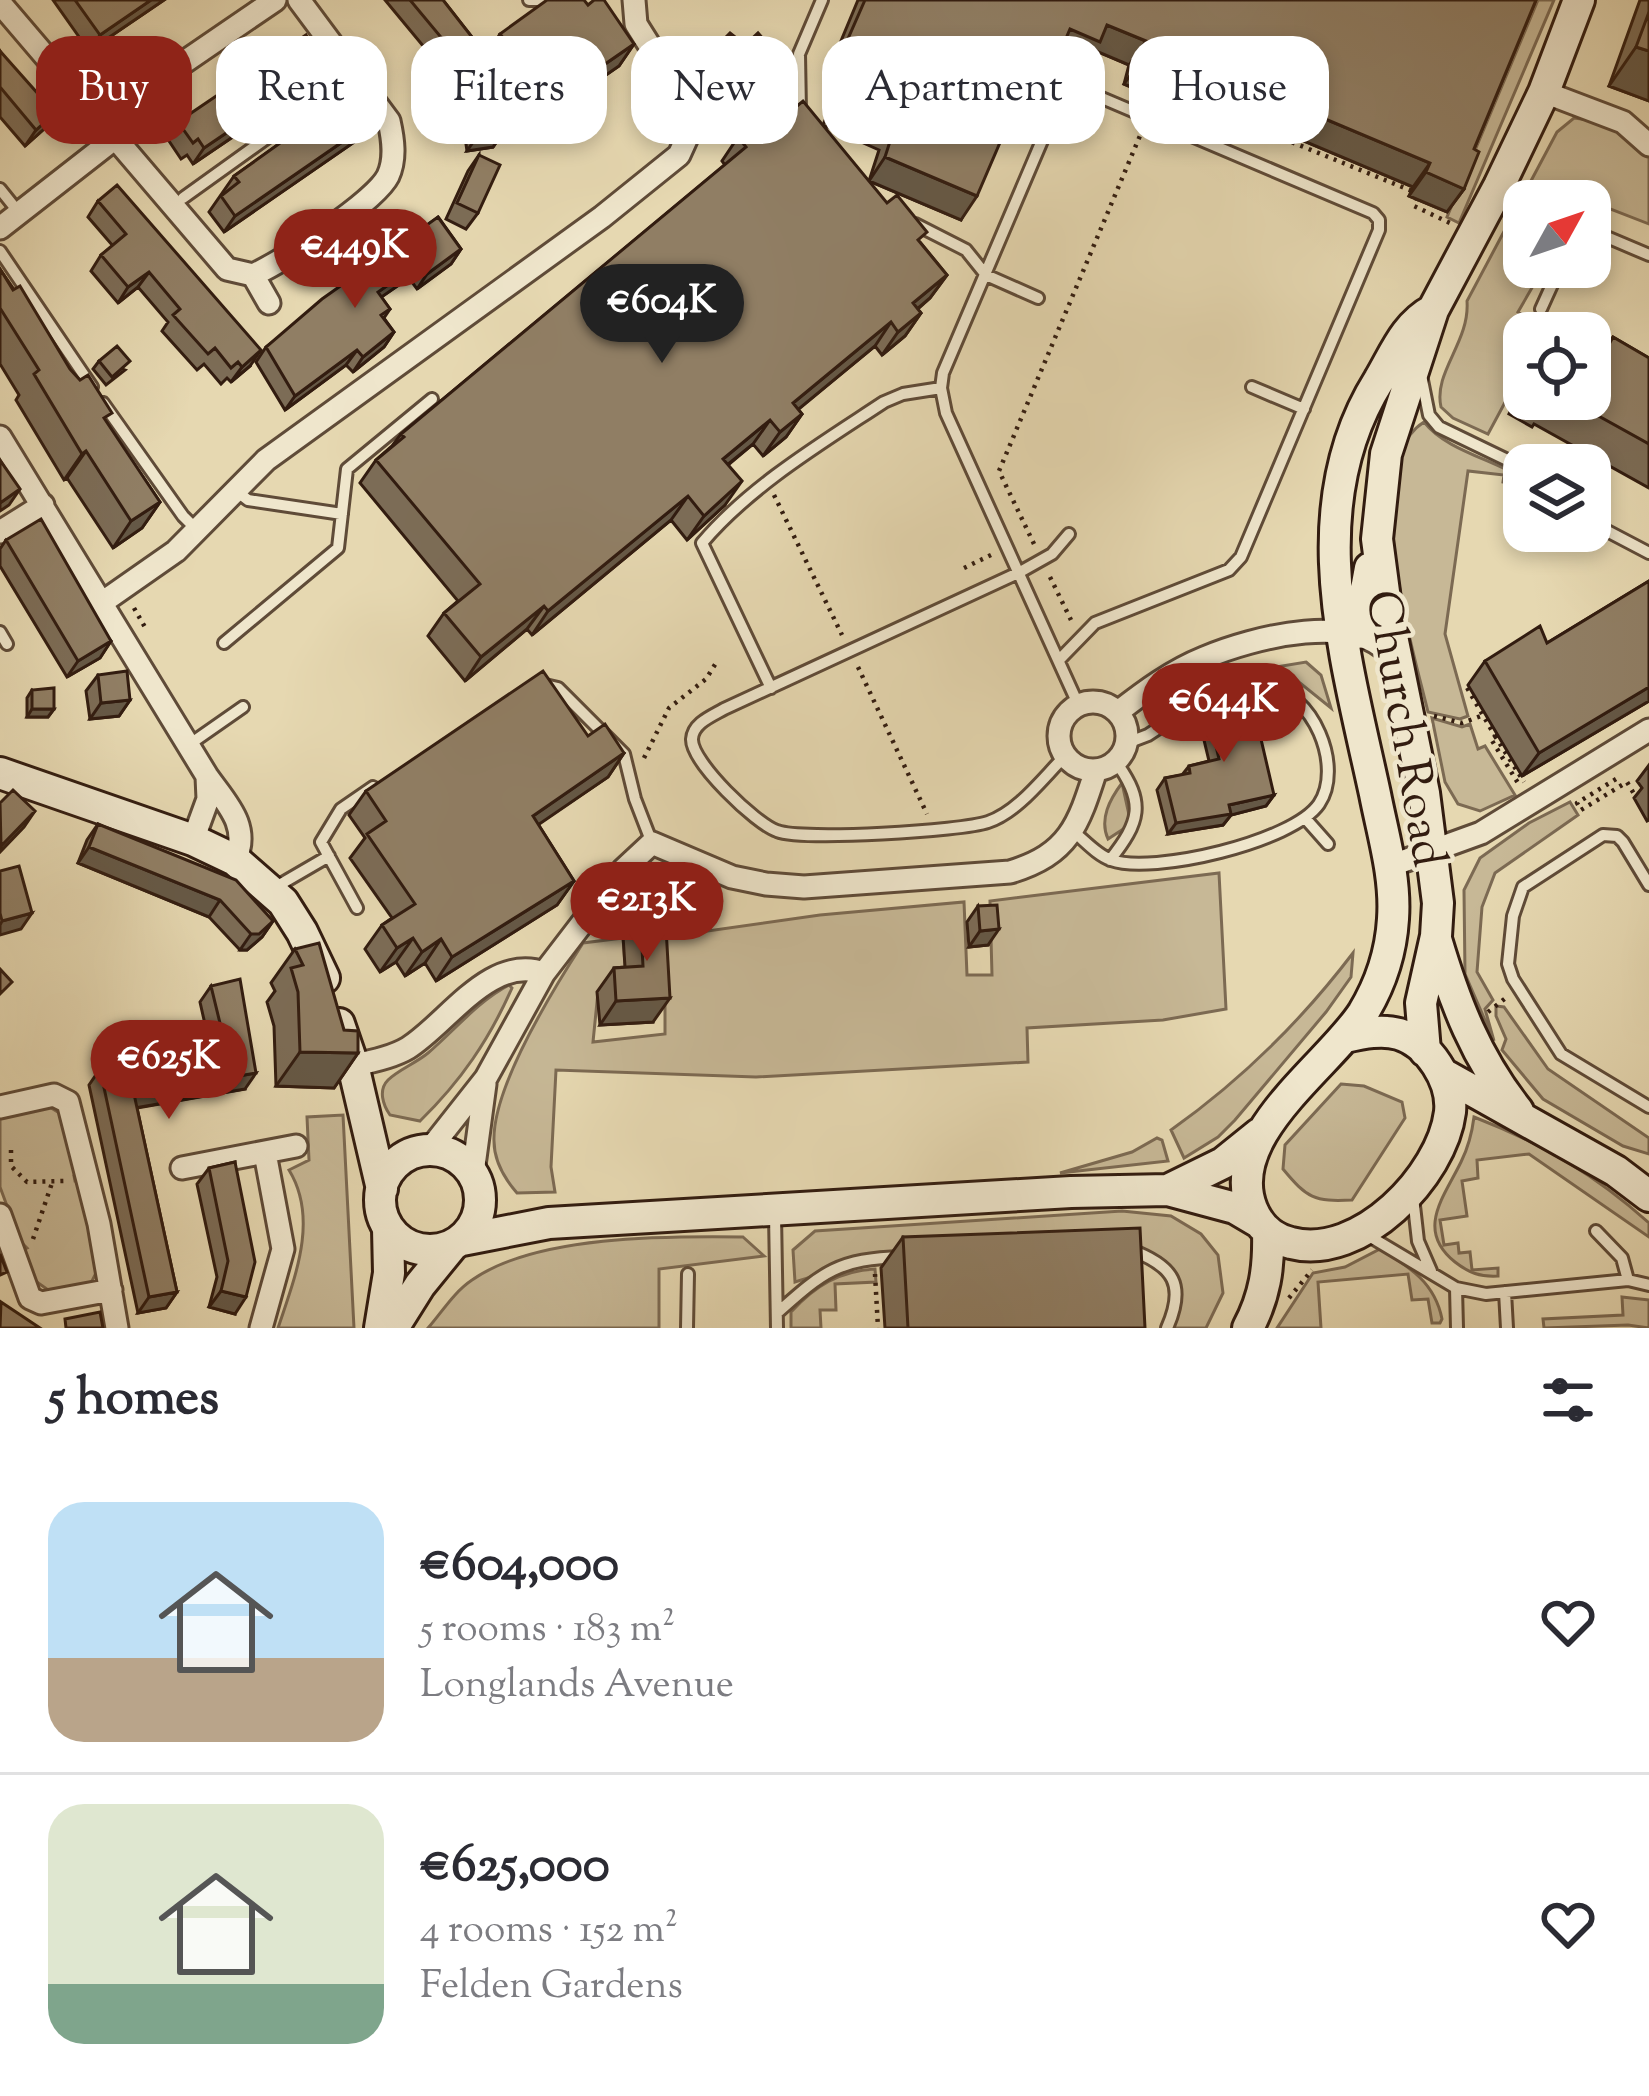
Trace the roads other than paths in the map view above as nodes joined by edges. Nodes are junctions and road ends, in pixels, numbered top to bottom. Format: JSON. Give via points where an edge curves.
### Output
{"nodes":[{"id":1,"x":275,"y":0,"type":"edge"},
{"id":2,"x":299,"y":0,"type":"edge"},
{"id":3,"x":530,"y":0,"type":"edge"},
{"id":4,"x":554,"y":0,"type":"edge"},
{"id":5,"x":634,"y":0,"type":"edge"},
{"id":6,"x":822,"y":0,"type":"edge"},
{"id":7,"x":1580,"y":0,"type":"edge"},
{"id":8,"x":0,"y":4,"type":"edge"},
{"id":9,"x":327,"y":36,"type":"edge"},
{"id":10,"x":36,"y":47,"type":"edge"},
{"id":11,"x":192,"y":65,"type":"edge"},
{"id":12,"x":1544,"y":92,"type":"junction"},
{"id":13,"x":387,"y":118,"type":"edge"},
{"id":14,"x":814,"y":129,"type":"edge"},
{"id":15,"x":108,"y":144,"type":"edge"},
{"id":16,"x":118,"y":144,"type":"edge"},
{"id":17,"x":258,"y":144,"type":"edge"},
{"id":18,"x":1649,"y":145,"type":"edge"},
{"id":19,"x":0,"y":188,"type":"edge"},
{"id":20,"x":183,"y":198,"type":"dead end"},
{"id":21,"x":20,"y":214,"type":"junction"},
{"id":22,"x":909,"y":221,"type":"edge"},
{"id":23,"x":0,"y":228,"type":"edge"},
{"id":24,"x":1611,"y":239,"type":"edge"},
{"id":25,"x":0,"y":251,"type":"edge"},
{"id":26,"x":1649,"y":255,"type":"edge"},
{"id":27,"x":986,"y":274,"type":"junction"},
{"id":28,"x":253,"y":275,"type":"junction"},
{"id":29,"x":1550,"y":288,"type":"edge"},
{"id":30,"x":1038,"y":298,"type":"dead end"},
{"id":31,"x":269,"y":303,"type":"dead end"},
{"id":32,"x":1541,"y":309,"type":"dead end"},
{"id":33,"x":1433,"y":310,"type":"junction"},
{"id":34,"x":1421,"y":352,"type":"junction"},
{"id":35,"x":1252,"y":387,"type":"dead end"},
{"id":36,"x":941,"y":388,"type":"junction"},
{"id":37,"x":432,"y":399,"type":"dead end"},
{"id":38,"x":1304,"y":409,"type":"junction"},
{"id":39,"x":0,"y":437,"type":"edge"},
{"id":40,"x":1503,"y":458,"type":"edge"},
{"id":41,"x":235,"y":490,"type":"junction"},
{"id":42,"x":43,"y":505,"type":"junction"},
{"id":43,"x":342,"y":514,"type":"junction"},
{"id":44,"x":197,"y":530,"type":"junction"},
{"id":45,"x":0,"y":532,"type":"edge"},
{"id":46,"x":1611,"y":533,"type":"edge"},
{"id":47,"x":1069,"y":534,"type":"dead end"},
{"id":48,"x":1377,"y":539,"type":"junction"},
{"id":49,"x":1649,"y":553,"type":"edge"},
{"id":50,"x":1020,"y":572,"type":"junction"},
{"id":51,"x":103,"y":602,"type":"junction"},
{"id":52,"x":0,"y":632,"type":"edge"},
{"id":53,"x":1349,"y":632,"type":"junction"},
{"id":54,"x":224,"y":643,"type":"dead end"},
{"id":55,"x":7,"y":644,"type":"dead end"},
{"id":56,"x":1060,"y":658,"type":"junction"},
{"id":57,"x":1398,"y":667,"type":"junction"},
{"id":58,"x":529,"y":681,"type":"edge"},
{"id":59,"x":771,"y":688,"type":"junction"},
{"id":60,"x":1078,"y":704,"type":"junction"},
{"id":61,"x":242,"y":707,"type":"dead end"},
{"id":62,"x":1118,"y":712,"type":"junction"},
{"id":63,"x":1649,"y":730,"type":"edge"},
{"id":64,"x":190,"y":744,"type":"junction"},
{"id":65,"x":1065,"y":756,"type":"junction"},
{"id":66,"x":1113,"y":758,"type":"junction"},
{"id":67,"x":0,"y":772,"type":"edge"},
{"id":68,"x":207,"y":776,"type":"junction"},
{"id":69,"x":379,"y":783,"type":"edge"},
{"id":70,"x":1306,"y":818,"type":"junction"},
{"id":71,"x":1074,"y":832,"type":"junction"},
{"id":72,"x":193,"y":840,"type":"junction"},
{"id":73,"x":652,"y":843,"type":"junction"},
{"id":74,"x":1328,"y":844,"type":"dead end"},
{"id":75,"x":1432,"y":849,"type":"junction"},
{"id":76,"x":329,"y":856,"type":"junction"},
{"id":77,"x":235,"y":860,"type":"junction"},
{"id":78,"x":1110,"y":860,"type":"junction"},
{"id":79,"x":1390,"y":866,"type":"junction"},
{"id":80,"x":1649,"y":885,"type":"edge"},
{"id":81,"x":277,"y":896,"type":"junction"},
{"id":82,"x":356,"y":908,"type":"dead end"},
{"id":83,"x":1436,"y":936,"type":"junction"},
{"id":84,"x":544,"y":973,"type":"junction"},
{"id":85,"x":1346,"y":1036,"type":"junction"},
{"id":86,"x":1434,"y":1062,"type":"junction"},
{"id":87,"x":356,"y":1078,"type":"junction"},
{"id":88,"x":486,"y":1078,"type":"junction"},
{"id":89,"x":0,"y":1107,"type":"edge"},
{"id":90,"x":1649,"y":1107,"type":"edge"},
{"id":91,"x":1522,"y":1116,"type":"junction"},
{"id":92,"x":1264,"y":1130,"type":"junction"},
{"id":93,"x":296,"y":1146,"type":"dead end"},
{"id":94,"x":423,"y":1150,"type":"junction"},
{"id":95,"x":265,"y":1153,"type":"junction"},
{"id":96,"x":182,"y":1168,"type":"dead end"},
{"id":97,"x":476,"y":1181,"type":"junction"},
{"id":98,"x":1413,"y":1185,"type":"junction"},
{"id":99,"x":382,"y":1190,"type":"junction"},
{"id":100,"x":1168,"y":1190,"type":"junction"},
{"id":101,"x":1649,"y":1196,"type":"edge"},
{"id":102,"x":775,"y":1211,"type":"junction"},
{"id":103,"x":0,"y":1215,"type":"edge"},
{"id":104,"x":549,"y":1223,"type":"junction"},
{"id":105,"x":1263,"y":1227,"type":"junction"},
{"id":106,"x":388,"y":1228,"type":"junction"},
{"id":107,"x":1596,"y":1231,"type":"dead end"},
{"id":108,"x":1364,"y":1233,"type":"junction"},
{"id":109,"x":457,"y":1243,"type":"junction"},
{"id":110,"x":1108,"y":1250,"type":"edge"},
{"id":111,"x":922,"y":1256,"type":"edge"},
{"id":112,"x":688,"y":1274,"type":"dead end"},
{"id":113,"x":1433,"y":1274,"type":"junction"},
{"id":114,"x":1628,"y":1280,"type":"junction"},
{"id":115,"x":1649,"y":1285,"type":"edge"},
{"id":116,"x":1456,"y":1288,"type":"junction"},
{"id":117,"x":111,"y":1289,"type":"junction"},
{"id":118,"x":1505,"y":1292,"type":"junction"},
{"id":119,"x":777,"y":1313,"type":"junction"},
{"id":120,"x":118,"y":1328,"type":"edge"},
{"id":121,"x":261,"y":1328,"type":"edge"},
{"id":122,"x":380,"y":1328,"type":"edge"},
{"id":123,"x":393,"y":1328,"type":"edge"},
{"id":124,"x":687,"y":1328,"type":"edge"},
{"id":125,"x":777,"y":1328,"type":"edge"},
{"id":126,"x":1167,"y":1328,"type":"edge"},
{"id":127,"x":1248,"y":1328,"type":"edge"},
{"id":128,"x":1457,"y":1328,"type":"edge"},
{"id":129,"x":1508,"y":1328,"type":"edge"}],
"edges":[{"from":1,"to":11,"type":"street"},
{"from":2,"to":9,"type":"street"},
{"from":3,"to":4,"type":"lane"},
{"from":5,"to":41,"type":"street","via":[[635,24],[685,102],[688,133],[679,155]]},
{"from":6,"to":14,"type":"lane","via":[[799,54],[800,111]]},
{"from":7,"to":12,"type":"street","name":"Church Road"},
{"from":8,"to":10,"type":"street"},
{"from":12,"to":18,"type":"street","via":[[1623,122]]},
{"from":12,"to":33,"type":"street","name":"Church Road"},
{"from":13,"to":28,"type":"street","via":[[391,171],[378,193]]},
{"from":15,"to":21,"type":"street"},
{"from":16,"to":28,"type":"street","via":[[227,269]]},
{"from":17,"to":20,"type":"lane"},
{"from":19,"to":21,"type":"lane"},
{"from":21,"to":23,"type":"street"},
{"from":22,"to":27,"type":"lane","via":[[966,250]]},
{"from":24,"to":26,"type":"lane"},
{"from":25,"to":44,"type":"lane"},
{"from":27,"to":30,"type":"lane"},
{"from":27,"to":36,"type":"lane"},
{"from":27,"to":38,"type":"lane","via":[[1066,94],[1083,90],[1180,130],[1379,220]]},
{"from":28,"to":31,"type":"street"},
{"from":29,"to":32,"type":"lane"},
{"from":33,"to":34,"type":"street","name":"Church Road"},
{"from":33,"to":53,"type":"street","name":"Church Road","via":[[1413,321],[1366,400],[1344,458],[1335,548]]},
{"from":34,"to":40,"type":"lane","via":[[1423,393],[1439,427]]},
{"from":34,"to":48,"type":"street","name":"Church Road","via":[[1387,454]]},
{"from":35,"to":38,"type":"lane"},
{"from":36,"to":50,"type":"lane"},
{"from":36,"to":59,"type":"lane","via":[[884,402],[767,485],[702,543]]},
{"from":37,"to":43,"type":"lane","via":[[347,469]]},
{"from":38,"to":56,"type":"lane","via":[[1229,570],[1104,618]]},
{"from":39,"to":42,"type":"street"},
{"from":41,"to":43,"type":"lane","via":[[248,500]]},
{"from":41,"to":44,"type":"street"},
{"from":42,"to":45,"type":"street"},
{"from":42,"to":51,"type":"street"},
{"from":43,"to":54,"type":"lane","via":[[338,548]]},
{"from":44,"to":51,"type":"street"},
{"from":46,"to":49,"type":"lane"},
{"from":47,"to":50,"type":"lane"},
{"from":48,"to":53,"type":"street"},
{"from":48,"to":57,"type":"street","name":"Church Road"},
{"from":50,"to":56,"type":"lane"},
{"from":50,"to":59,"type":"lane"},
{"from":51,"to":64,"type":"street"},
{"from":52,"to":55,"type":"lane"},
{"from":53,"to":57,"type":"street","via":[[1381,645]]},
{"from":53,"to":62,"type":"street","via":[[1278,637],[1205,657]]},
{"from":53,"to":79,"type":"street","name":"Church Road"},
{"from":56,"to":60,"type":"lane"},
{"from":57,"to":75,"type":"street","name":"Church Road"},
{"from":58,"to":73,"type":"lane","via":[[558,688],[624,754]]},
{"from":59,"to":65,"type":"lane","via":[[701,722],[692,745],[758,821],[784,833],[985,824]]},
{"from":60,"to":62,"type":"street","via":[[1099,702]]},
{"from":60,"to":65,"type":"street","via":[[1059,727]]},
{"from":61,"to":64,"type":"lane"},
{"from":62,"to":66,"type":"street","via":[[1124,721]]},
{"from":63,"to":75,"type":"street","via":[[1480,832]]},
{"from":64,"to":68,"type":"street"},
{"from":65,"to":66,"type":"street","via":[[1073,765]]},
{"from":66,"to":70,"type":"lane","via":[[1192,706],[1266,688],[1288,692],[1316,725],[1327,768],[1327,787]]},
{"from":66,"to":71,"type":"street"},
{"from":66,"to":78,"type":"lane","via":[[1138,812]]},
{"from":67,"to":72,"type":"street"},
{"from":68,"to":72,"type":"street"},
{"from":68,"to":77,"type":"street","via":[[240,824]]},
{"from":69,"to":76,"type":"lane","via":[[341,809],[321,842]]},
{"from":70,"to":74,"type":"lane"},
{"from":70,"to":78,"type":"lane","via":[[1244,846],[1148,865]]},
{"from":71,"to":73,"type":"street","via":[[1038,863],[1010,872],[804,887],[732,877]]},
{"from":71,"to":78,"type":"lane"},
{"from":72,"to":77,"type":"street"},
{"from":73,"to":84,"type":"street"},
{"from":75,"to":79,"type":"street"},
{"from":75,"to":83,"type":"street","name":"Church Road"},
{"from":76,"to":81,"type":"lane"},
{"from":76,"to":82,"type":"lane"},
{"from":77,"to":81,"type":"street"},
{"from":79,"to":85,"type":"street","name":"Church Road","via":[[1392,938],[1374,991]]},
{"from":80,"to":90,"type":"lane","via":[[1623,842],[1604,835],[1522,887],[1508,964],[1561,1054]]},
{"from":81,"to":87,"type":"street","via":[[322,974]]},
{"from":83,"to":86,"type":"street","name":"Church Road","via":[[1421,1004]]},
{"from":83,"to":91,"type":"street","via":[[1466,1028]]},
{"from":84,"to":87,"type":"street","via":[[506,973]]},
{"from":84,"to":88,"type":"street"},
{"from":85,"to":86,"type":"street","via":[[1404,1035]]},
{"from":85,"to":92,"type":"street"},
{"from":86,"to":91,"type":"street"},
{"from":86,"to":98,"type":"street","via":[[1450,1108],[1442,1141]]},
{"from":87,"to":94,"type":"street","via":[[384,1128]]},
{"from":87,"to":99,"type":"street"},
{"from":88,"to":94,"type":"street"},
{"from":88,"to":97,"type":"street"},
{"from":89,"to":117,"type":"street","via":[[54,1095],[68,1102]]},
{"from":91,"to":101,"type":"street"},
{"from":92,"to":100,"type":"street","via":[[1223,1163]]},
{"from":92,"to":105,"type":"street","via":[[1247,1189]]},
{"from":93,"to":95,"type":"street"},
{"from":94,"to":97,"type":"street","via":[[461,1160]]},
{"from":94,"to":99,"type":"street","via":[[390,1169]]},
{"from":95,"to":96,"type":"street"},
{"from":95,"to":121,"type":"street","via":[[283,1249]]},
{"from":97,"to":104,"type":"street","via":[[512,1210]]},
{"from":97,"to":109,"type":"street","via":[[478,1217]]},
{"from":98,"to":108,"type":"street"},
{"from":98,"to":113,"type":"lane","via":[[1414,1224]]},
{"from":99,"to":106,"type":"street"},
{"from":100,"to":102,"type":"street"},
{"from":100,"to":105,"type":"street","via":[[1235,1208]]},
{"from":102,"to":104,"type":"street"},
{"from":102,"to":119,"type":"lane"},
{"from":103,"to":117,"type":"street","via":[[30,1298],[40,1303]]},
{"from":104,"to":109,"type":"street"},
{"from":105,"to":108,"type":"street","via":[[1304,1246]]},
{"from":105,"to":127,"type":"street","via":[[1269,1268]]},
{"from":106,"to":109,"type":"street","via":[[412,1248]]},
{"from":106,"to":122,"type":"street"},
{"from":107,"to":114,"type":"lane","via":[[1622,1258]]},
{"from":108,"to":113,"type":"lane"},
{"from":109,"to":123,"type":"street"},
{"from":110,"to":126,"type":"lane","via":[[1129,1249],[1166,1267],[1177,1306]]},
{"from":111,"to":119,"type":"lane","via":[[826,1271]]},
{"from":112,"to":124,"type":"lane"},
{"from":113,"to":116,"type":"lane"},
{"from":114,"to":115,"type":"lane"},
{"from":114,"to":118,"type":"lane"},
{"from":116,"to":118,"type":"lane"},
{"from":116,"to":128,"type":"lane"},
{"from":117,"to":120,"type":"street"},
{"from":118,"to":129,"type":"lane"},
{"from":119,"to":125,"type":"lane"}]}
